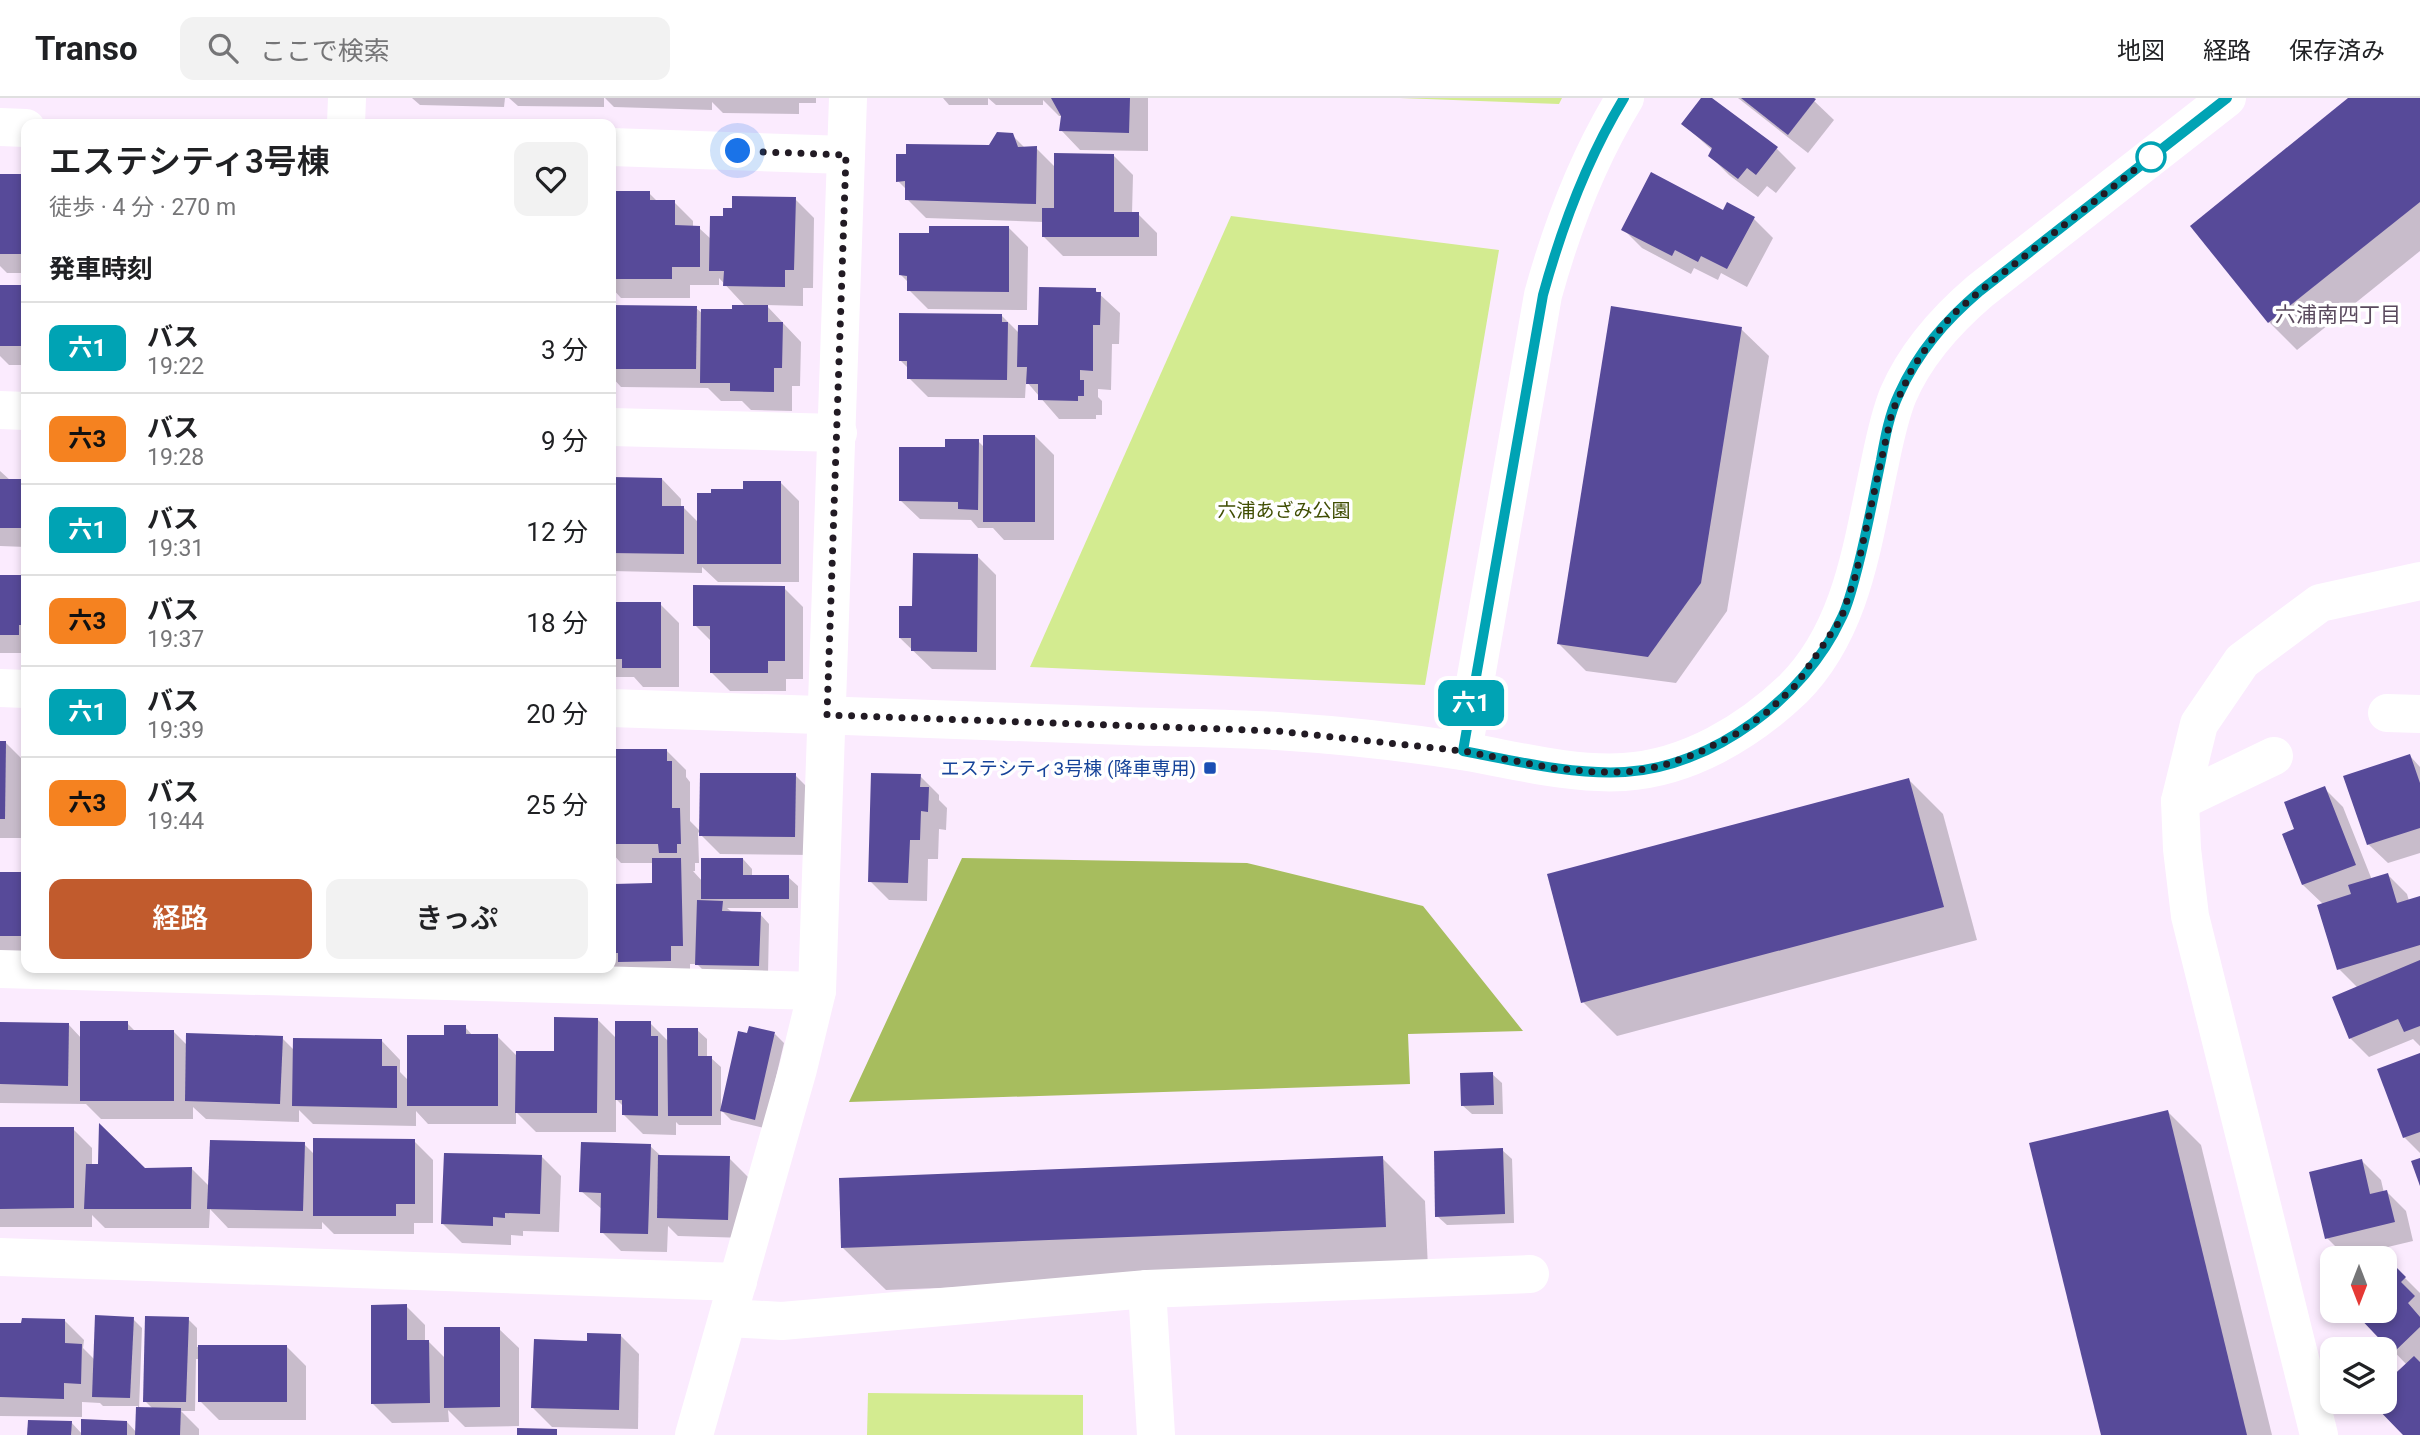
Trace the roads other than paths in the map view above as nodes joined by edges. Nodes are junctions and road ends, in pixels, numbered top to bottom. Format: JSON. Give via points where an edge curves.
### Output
{"nodes":[{"id":1,"x":347,"y":98,"type":"edge"},
{"id":2,"x":848,"y":98,"type":"edge"},
{"id":3,"x":1625,"y":98,"type":"edge"},
{"id":4,"x":2227,"y":98,"type":"edge"},
{"id":5,"x":346,"y":119,"type":"edge"},
{"id":6,"x":0,"y":127,"type":"edge"},
{"id":7,"x":21,"y":128,"type":"edge"},
{"id":8,"x":616,"y":147,"type":"edge"},
{"id":9,"x":846,"y":155,"type":"junction"},
{"id":10,"x":0,"y":410,"type":"edge"},
{"id":11,"x":21,"y":411,"type":"edge"},
{"id":12,"x":616,"y":427,"type":"edge"},
{"id":13,"x":838,"y":433,"type":"junction"},
{"id":14,"x":2420,"y":581,"type":"edge"},
{"id":15,"x":0,"y":688,"type":"edge"},
{"id":16,"x":21,"y":689,"type":"edge"},
{"id":17,"x":616,"y":708,"type":"edge"},
{"id":18,"x":827,"y":715,"type":"junction"},
{"id":19,"x":1463,"y":751,"type":"junction"},
{"id":20,"x":2274,"y":756,"type":"dead end"},
{"id":21,"x":2180,"y":801,"type":"junction"},
{"id":22,"x":0,"y":969,"type":"edge"},
{"id":23,"x":21,"y":970,"type":"edge"},
{"id":24,"x":149,"y":973,"type":"edge"},
{"id":25,"x":817,"y":991,"type":"junction"},
{"id":26,"x":0,"y":1257,"type":"edge"},
{"id":27,"x":1530,"y":1274,"type":"dead end"},
{"id":28,"x":738,"y":1282,"type":"junction"},
{"id":29,"x":1147,"y":1289,"type":"junction"},
{"id":30,"x":728,"y":1318,"type":"junction"},
{"id":31,"x":694,"y":1435,"type":"edge"},
{"id":32,"x":1156,"y":1435,"type":"edge"},
{"id":33,"x":2319,"y":1435,"type":"edge"}],
"edges":[{"from":1,"to":5,"type":"street"},
{"from":2,"to":9,"type":"street"},
{"from":3,"to":19,"type":"street","via":[[1578,188],[1543,295]]},
{"from":4,"to":19,"type":"street","via":[[1980,291],[1931,341],[1894,407],[1856,574],[1841,619],[1796,685],[1767,712],[1698,753],[1627,772],[1552,768]]},
{"from":6,"to":7,"type":"street"},
{"from":8,"to":9,"type":"street"},
{"from":9,"to":13,"type":"street"},
{"from":10,"to":11,"type":"street"},
{"from":12,"to":13,"type":"street"},
{"from":13,"to":18,"type":"street"},
{"from":14,"to":21,"type":"street","via":[[2320,603],[2242,662],[2199,724]]},
{"from":15,"to":16,"type":"street"},
{"from":17,"to":18,"type":"street"},
{"from":18,"to":19,"type":"street","via":[[1277,731]]},
{"from":18,"to":25,"type":"street"},
{"from":20,"to":21,"type":"street"},
{"from":21,"to":33,"type":"street","via":[[2190,916]]},
{"from":22,"to":23,"type":"street"},
{"from":24,"to":25,"type":"street"},
{"from":25,"to":28,"type":"street"},
{"from":26,"to":28,"type":"street"},
{"from":27,"to":29,"type":"street"},
{"from":28,"to":30,"type":"street"},
{"from":29,"to":30,"type":"street","via":[[782,1321]]},
{"from":29,"to":32,"type":"street"},
{"from":30,"to":31,"type":"street"}]}
